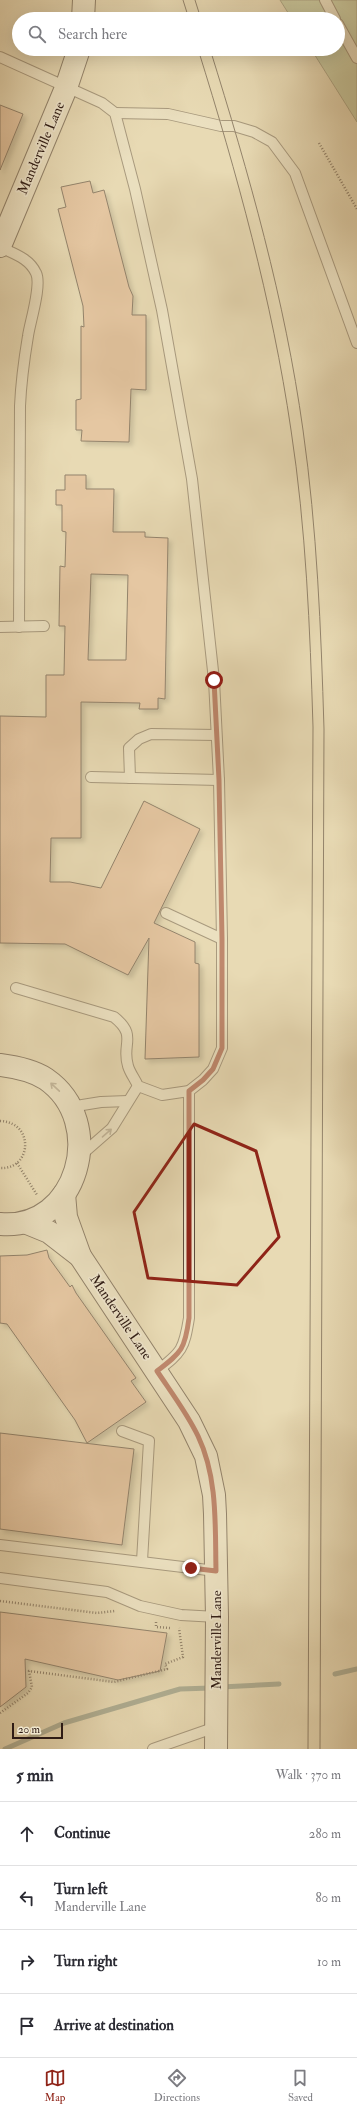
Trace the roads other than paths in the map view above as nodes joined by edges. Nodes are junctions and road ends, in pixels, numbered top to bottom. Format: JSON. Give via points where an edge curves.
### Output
{"nodes":[{"id":1,"x":84,"y":0,"type":"edge"},
{"id":2,"x":325,"y":0,"type":"edge"},
{"id":3,"x":84,"y":12,"type":"edge"},
{"id":4,"x":331,"y":12,"type":"edge"},
{"id":5,"x":345,"y":37,"type":"edge"},
{"id":6,"x":77,"y":56,"type":"edge"},
{"id":7,"x":0,"y":57,"type":"edge"},
{"id":8,"x":357,"y":58,"type":"edge"},
{"id":9,"x":66,"y":88,"type":"junction"},
{"id":10,"x":115,"y":113,"type":"junction"},
{"id":11,"x":0,"y":247,"type":"edge"},
{"id":12,"x":357,"y":343,"type":"edge"},
{"id":13,"x":44,"y":626,"type":"dead end"},
{"id":14,"x":0,"y":627,"type":"edge"},
{"id":15,"x":19,"y":627,"type":"junction"},
{"id":16,"x":216,"y":735,"type":"junction"},
{"id":17,"x":91,"y":777,"type":"dead end"},
{"id":18,"x":130,"y":778,"type":"junction"},
{"id":19,"x":219,"y":780,"type":"junction"},
{"id":20,"x":166,"y":913,"type":"dead end"},
{"id":21,"x":222,"y":939,"type":"junction"},
{"id":22,"x":16,"y":988,"type":"dead end"},
{"id":23,"x":0,"y":1065,"type":"edge"},
{"id":24,"x":138,"y":1086,"type":"junction"},
{"id":25,"x":189,"y":1091,"type":"junction"},
{"id":26,"x":128,"y":1101,"type":"junction"},
{"id":27,"x":70,"y":1107,"type":"junction"},
{"id":28,"x":79,"y":1157,"type":"junction"},
{"id":29,"x":64,"y":1194,"type":"junction"},
{"id":30,"x":27,"y":1222,"type":"junction"},
{"id":31,"x":0,"y":1224,"type":"edge"},
{"id":32,"x":80,"y":1256,"type":"junction"},
{"id":33,"x":157,"y":1371,"type":"junction"},
{"id":34,"x":122,"y":1430,"type":"dead end"},
{"id":35,"x":0,"y":1544,"type":"edge"},
{"id":36,"x":142,"y":1561,"type":"junction"},
{"id":37,"x":216,"y":1571,"type":"junction"},
{"id":38,"x":0,"y":1578,"type":"edge"},
{"id":39,"x":217,"y":1617,"type":"junction"},
{"id":40,"x":216,"y":1727,"type":"junction"},
{"id":41,"x":153,"y":1749,"type":"edge"},
{"id":42,"x":216,"y":1749,"type":"edge"}],
"edges":[{"from":1,"to":3,"type":"street"},
{"from":2,"to":4,"type":"lane"},
{"from":5,"to":8,"type":"lane"},
{"from":6,"to":9,"type":"street","name":"Manderville Lane"},
{"from":7,"to":9,"type":"lane"},
{"from":9,"to":10,"type":"lane","via":[[102,103]]},
{"from":9,"to":11,"type":"street","name":"Manderville Lane"},
{"from":10,"to":12,"type":"lane","via":[[168,114],[221,126],[234,126],[254,132],[272,142],[295,173]]},
{"from":10,"to":16,"type":"lane","via":[[134,182],[162,310],[192,479],[214,680]]},
{"from":11,"to":15,"type":"lane","via":[[26,259],[37,274],[37,293],[28,334],[21,392]]},
{"from":13,"to":15,"type":"lane"},
{"from":14,"to":15,"type":"lane"},
{"from":16,"to":18,"type":"lane","via":[[151,734],[139,739],[129,748]]},
{"from":16,"to":19,"type":"lane"},
{"from":17,"to":18,"type":"lane"},
{"from":18,"to":19,"type":"lane"},
{"from":19,"to":21,"type":"lane"},
{"from":20,"to":21,"type":"lane"},
{"from":21,"to":25,"type":"lane","via":[[222,1048],[213,1069]]},
{"from":22,"to":24,"type":"lane","via":[[118,1020],[128,1034],[128,1065]]},
{"from":27,"to":23,"type":"street","one_way":true,"via":[[64,1096],[46,1079],[24,1068]]},
{"from":24,"to":25,"type":"lane","via":[[162,1095]]},
{"from":24,"to":26,"type":"lane"},
{"from":25,"to":33,"type":"lane","via":[[189,1318],[186,1341],[179,1354]]},
{"from":26,"to":27,"type":"lane"},
{"from":28,"to":26,"type":"lane","one_way":true,"via":[[112,1128]]},
{"from":27,"to":28,"type":"street","via":[[76,1118],[81,1142]]},
{"from":28,"to":29,"type":"street","via":[[78,1167]]},
{"from":29,"to":30,"type":"street","via":[[42,1216]]},
{"from":29,"to":32,"type":"street","name":"Manderville Lane","via":[[66,1217]]},
{"from":30,"to":31,"type":"street"},
{"from":30,"to":32,"type":"street","name":"Manderville Lane","via":[[49,1232]]},
{"from":32,"to":33,"type":"street","name":"Manderville Lane"},
{"from":33,"to":37,"type":"street","name":"Manderville Lane","via":[[198,1436],[206,1456],[214,1495]]},
{"from":34,"to":36,"type":"lane","via":[[149,1441]]},
{"from":35,"to":36,"type":"lane"},
{"from":36,"to":37,"type":"lane"},
{"from":37,"to":39,"type":"street","name":"Manderville Lane"},
{"from":38,"to":39,"type":"lane","via":[[107,1592],[140,1606],[180,1615]]},
{"from":39,"to":40,"type":"street","name":"Manderville Lane"},
{"from":40,"to":41,"type":"lane"},
{"from":40,"to":42,"type":"street","name":"Manderville Lane"}]}
